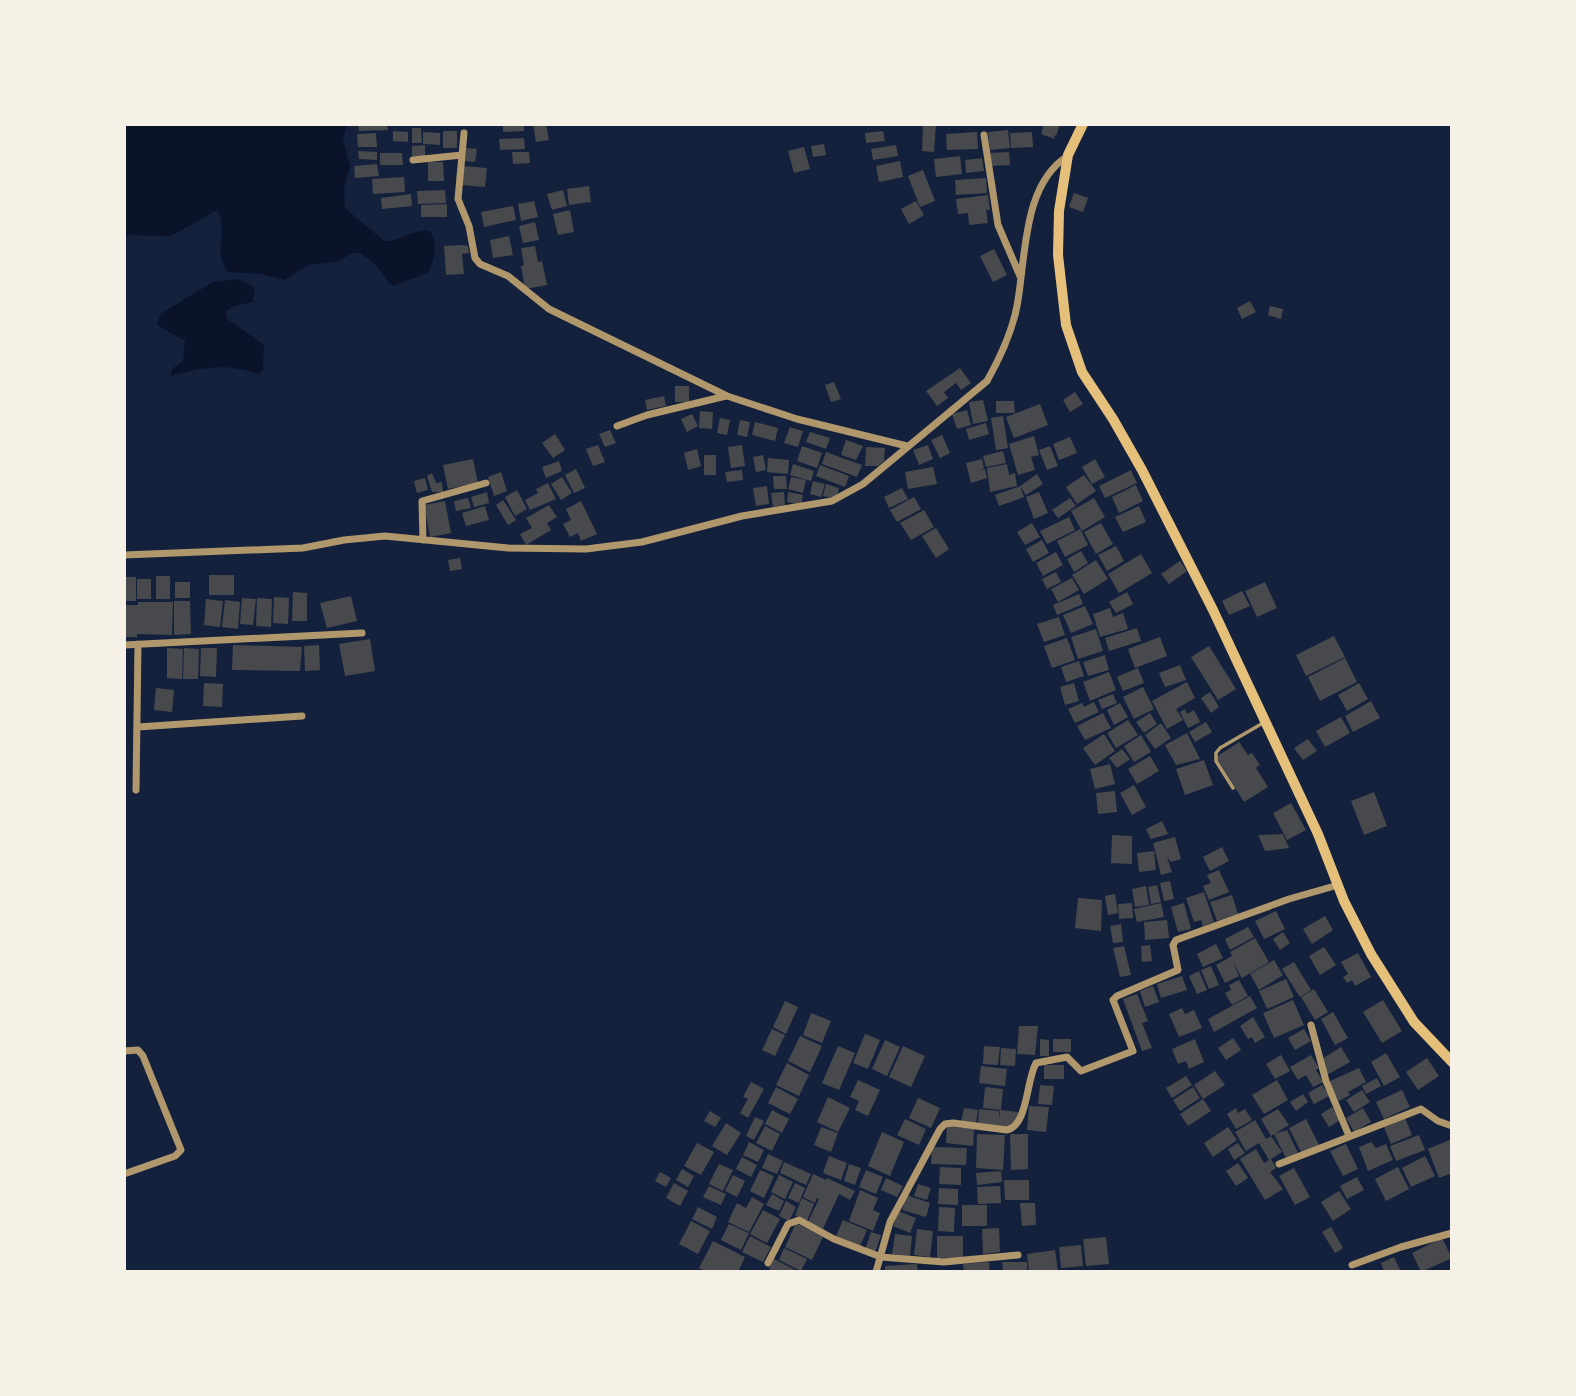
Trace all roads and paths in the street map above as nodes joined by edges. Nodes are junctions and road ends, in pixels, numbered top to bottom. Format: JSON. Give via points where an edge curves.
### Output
{"nodes":[{"id":1,"x":1083,"y":124,"type":"edge"},
{"id":2,"x":464,"y":133,"type":"dead end"},
{"id":3,"x":984,"y":135,"type":"dead end"},
{"id":4,"x":462,"y":155,"type":"junction"},
{"id":5,"x":1068,"y":155,"type":"junction"},
{"id":6,"x":413,"y":160,"type":"dead end"},
{"id":7,"x":1020,"y":276,"type":"junction"},
{"id":8,"x":727,"y":396,"type":"junction"},
{"id":9,"x":617,"y":426,"type":"dead end"},
{"id":10,"x":907,"y":446,"type":"junction"},
{"id":11,"x":486,"y":483,"type":"dead end"},
{"id":12,"x":423,"y":540,"type":"junction"},
{"id":13,"x":124,"y":555,"type":"edge"},
{"id":14,"x":362,"y":633,"type":"dead end"},
{"id":15,"x":138,"y":644,"type":"junction"},
{"id":16,"x":124,"y":645,"type":"edge"},
{"id":17,"x":302,"y":716,"type":"dead end"},
{"id":18,"x":1266,"y":722,"type":"junction"},
{"id":19,"x":138,"y":727,"type":"junction"},
{"id":20,"x":1233,"y":788,"type":"dead end"},
{"id":21,"x":136,"y":790,"type":"dead end"},
{"id":22,"x":1338,"y":885,"type":"junction"},
{"id":23,"x":1311,"y":1024,"type":"dead end"},
{"id":24,"x":124,"y":1051,"type":"edge"},
{"id":25,"x":1452,"y":1062,"type":"edge"},
{"id":26,"x":1452,"y":1126,"type":"edge"},
{"id":27,"x":1349,"y":1136,"type":"junction"},
{"id":28,"x":1279,"y":1164,"type":"dead end"},
{"id":29,"x":124,"y":1174,"type":"edge"},
{"id":30,"x":1452,"y":1233,"type":"edge"},
{"id":31,"x":1018,"y":1255,"type":"dead end"},
{"id":32,"x":881,"y":1257,"type":"junction"},
{"id":33,"x":768,"y":1263,"type":"dead end"},
{"id":34,"x":1352,"y":1265,"type":"dead end"},
{"id":35,"x":876,"y":1272,"type":"edge"}],
"edges":[{"from":1,"to":5,"type":"main road"},
{"from":2,"to":4,"type":"street"},
{"from":3,"to":7,"type":"street","via":[[998,225]]},
{"from":4,"to":6,"type":"street"},
{"from":4,"to":8,"type":"street","via":[[458,200],[480,264],[508,276],[549,309]]},
{"from":5,"to":7,"type":"street","via":[[1051,170],[1041,188],[1028,223]]},
{"from":5,"to":18,"type":"main road","via":[[1058,255],[1066,325],[1082,372],[1142,470]]},
{"from":7,"to":10,"type":"street","via":[[1010,331],[987,382]]},
{"from":8,"to":9,"type":"street"},
{"from":8,"to":10,"type":"street"},
{"from":10,"to":12,"type":"street","via":[[863,484],[832,501],[742,516],[642,542],[521,548]]},
{"from":11,"to":12,"type":"street","via":[[422,501]]},
{"from":12,"to":13,"type":"street","via":[[376,537],[303,548]]},
{"from":14,"to":15,"type":"street"},
{"from":15,"to":16,"type":"street"},
{"from":15,"to":19,"type":"street"},
{"from":17,"to":19,"type":"street"},
{"from":18,"to":20,"type":"lane","via":[[1216,753]]},
{"from":18,"to":22,"type":"main road"},
{"from":19,"to":21,"type":"street"},
{"from":22,"to":25,"type":"main road","via":[[1371,954],[1414,1022]]},
{"from":22,"to":32,"type":"street","via":[[1175,940],[1178,970],[1113,1000],[1133,1051],[1081,1071],[1067,1057],[1036,1063],[1020,1122],[1014,1128],[945,1124],[898,1205]]},
{"from":23,"to":27,"type":"street","via":[[1326,1082]]},
{"from":24,"to":29,"type":"street","via":[[138,1049],[143,1056],[181,1150]]},
{"from":26,"to":27,"type":"street","via":[[1421,1109]]},
{"from":27,"to":28,"type":"street"},
{"from":30,"to":34,"type":"street"},
{"from":31,"to":32,"type":"street","via":[[944,1262]]},
{"from":32,"to":33,"type":"street","via":[[799,1220],[788,1224]]},
{"from":32,"to":35,"type":"street"}]}
